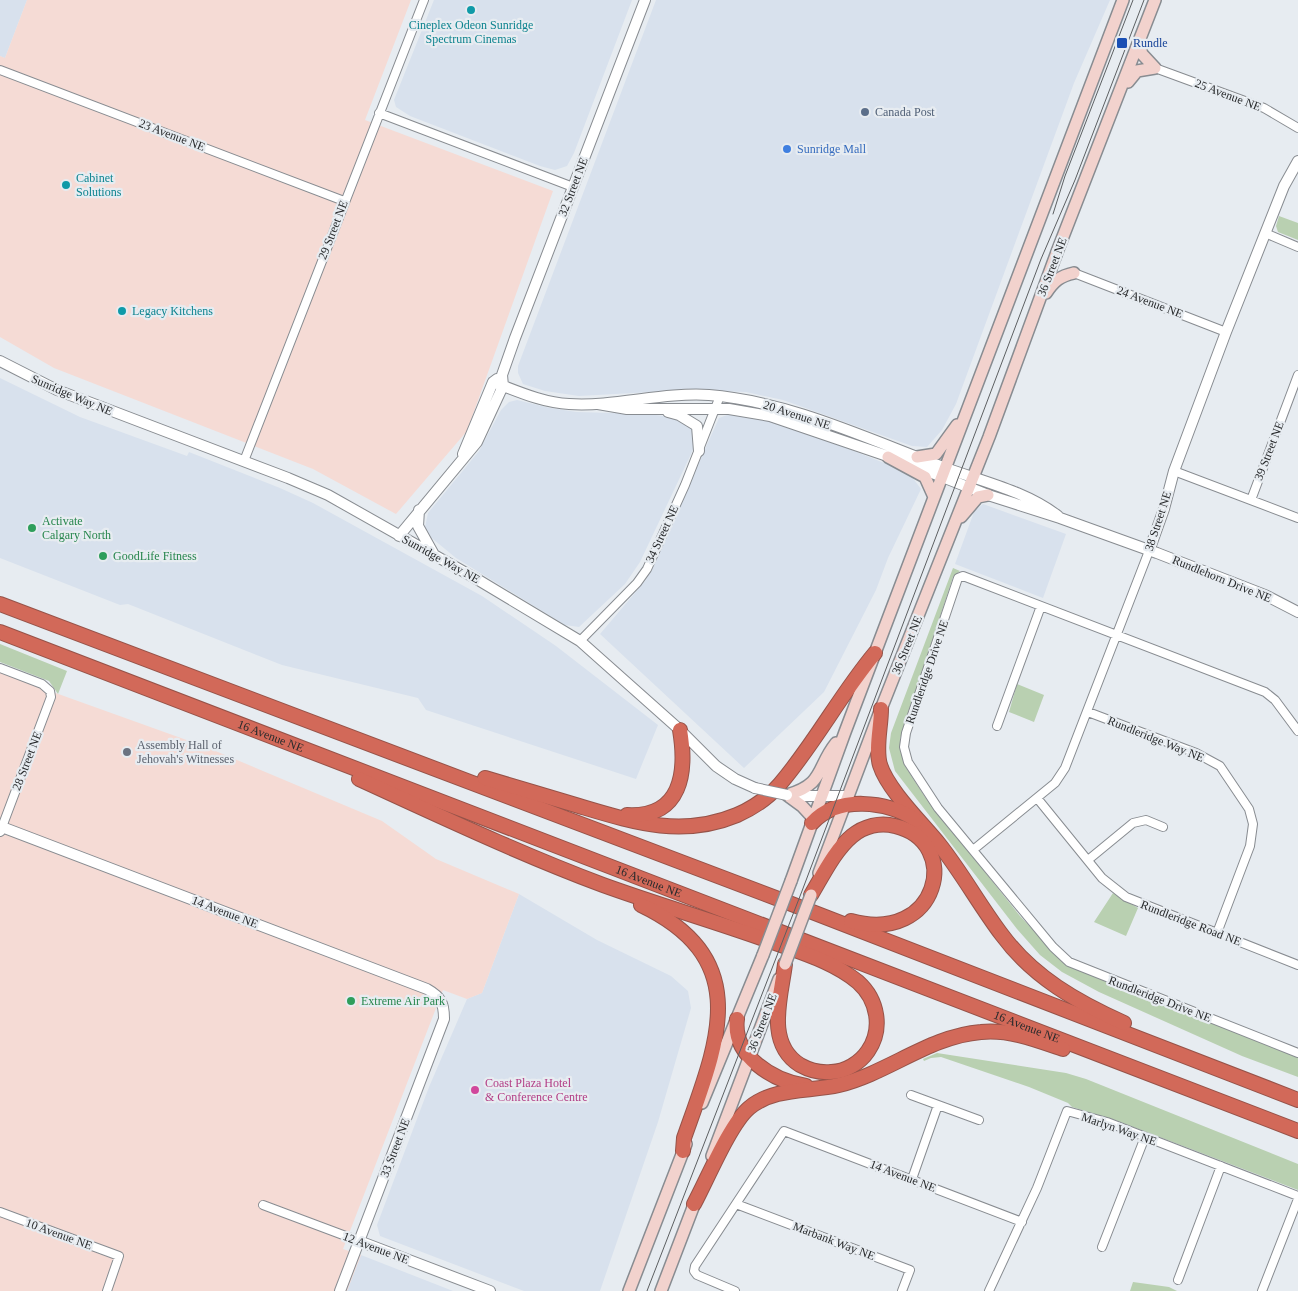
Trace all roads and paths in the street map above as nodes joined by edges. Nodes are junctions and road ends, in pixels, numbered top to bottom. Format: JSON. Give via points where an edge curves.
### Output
{"nodes":[{"id":1,"x":424,"y":0,"type":"edge"},
{"id":2,"x":645,"y":0,"type":"edge"},
{"id":3,"x":1123,"y":0,"type":"edge"},
{"id":4,"x":1156,"y":0,"type":"edge"},
{"id":5,"x":1139,"y":44,"type":"junction"},
{"id":6,"x":1155,"y":68,"type":"junction"},
{"id":7,"x":0,"y":70,"type":"edge"},
{"id":8,"x":1119,"y":95,"type":"junction"},
{"id":9,"x":379,"y":114,"type":"junction"},
{"id":10,"x":1298,"y":128,"type":"edge"},
{"id":11,"x":1298,"y":160,"type":"edge"},
{"id":12,"x":573,"y":187,"type":"junction"},
{"id":13,"x":344,"y":201,"type":"junction"},
{"id":14,"x":1265,"y":233,"type":"junction"},
{"id":15,"x":1298,"y":247,"type":"edge"},
{"id":16,"x":1057,"y":252,"type":"junction"},
{"id":17,"x":1074,"y":273,"type":"junction"},
{"id":18,"x":1037,"y":307,"type":"junction"},
{"id":19,"x":1226,"y":332,"type":"junction"},
{"id":20,"x":0,"y":361,"type":"edge"},
{"id":21,"x":1298,"y":375,"type":"edge"},
{"id":22,"x":499,"y":381,"type":"junction"},
{"id":23,"x":720,"y":396,"type":"junction"},
{"id":24,"x":598,"y":404,"type":"junction"},
{"id":25,"x":658,"y":409,"type":"junction"},
{"id":26,"x":715,"y":409,"type":"junction"},
{"id":27,"x":968,"y":409,"type":"junction"},
{"id":28,"x":699,"y":451,"type":"junction"},
{"id":29,"x":888,"y":457,"type":"junction"},
{"id":30,"x":917,"y":457,"type":"junction"},
{"id":31,"x":244,"y":461,"type":"junction"},
{"id":32,"x":1174,"y":471,"type":"junction"},
{"id":33,"x":944,"y":472,"type":"junction"},
{"id":34,"x":958,"y":477,"type":"joint"},
{"id":35,"x":971,"y":482,"type":"junction"},
{"id":36,"x":988,"y":495,"type":"junction"},
{"id":37,"x":934,"y":498,"type":"junction"},
{"id":38,"x":1251,"y":500,"type":"junction"},
{"id":39,"x":419,"y":510,"type":"junction"},
{"id":40,"x":1060,"y":518,"type":"junction"},
{"id":41,"x":1298,"y":518,"type":"edge"},
{"id":42,"x":956,"y":522,"type":"junction"},
{"id":43,"x":399,"y":536,"type":"junction"},
{"id":44,"x":1149,"y":551,"type":"junction"},
{"id":45,"x":435,"y":556,"type":"junction"},
{"id":46,"x":0,"y":604,"type":"edge"},
{"id":47,"x":1041,"y":606,"type":"junction"},
{"id":48,"x":1298,"y":612,"type":"edge"},
{"id":49,"x":0,"y":632,"type":"edge"},
{"id":50,"x":1117,"y":635,"type":"junction"},
{"id":51,"x":580,"y":641,"type":"junction"},
{"id":52,"x":875,"y":653,"type":"junction"},
{"id":53,"x":0,"y":668,"type":"edge"},
{"id":54,"x":881,"y":708,"type":"junction"},
{"id":55,"x":1088,"y":712,"type":"junction"},
{"id":56,"x":997,"y":726,"type":"dead end"},
{"id":57,"x":680,"y":730,"type":"junction"},
{"id":58,"x":1298,"y":731,"type":"edge"},
{"id":59,"x":845,"y":732,"type":"junction"},
{"id":60,"x":370,"y":743,"type":"junction"},
{"id":61,"x":345,"y":765,"type":"junction"},
{"id":62,"x":787,"y":795,"type":"junction"},
{"id":63,"x":822,"y":796,"type":"junction"},
{"id":64,"x":1037,"y":798,"type":"junction"},
{"id":65,"x":846,"y":801,"type":"junction"},
{"id":66,"x":604,"y":813,"type":"junction"},
{"id":67,"x":920,"y":819,"type":"junction"},
{"id":68,"x":813,"y":821,"type":"junction"},
{"id":69,"x":1163,"y":827,"type":"dead end"},
{"id":70,"x":1,"y":828,"type":"edge"},
{"id":71,"x":930,"y":832,"type":"junction"},
{"id":72,"x":973,"y":850,"type":"junction"},
{"id":73,"x":1088,"y":860,"type":"junction"},
{"id":74,"x":605,"y":886,"type":"junction"},
{"id":75,"x":811,"y":894,"type":"junction"},
{"id":76,"x":789,"y":903,"type":"junction"},
{"id":77,"x":1217,"y":933,"type":"junction"},
{"id":78,"x":1298,"y":954,"type":"edge"},
{"id":79,"x":784,"y":964,"type":"junction"},
{"id":80,"x":1296,"y":964,"type":"edge"},
{"id":81,"x":444,"y":1003,"type":"joint"},
{"id":82,"x":737,"y":1018,"type":"junction"},
{"id":83,"x":1298,"y":1053,"type":"edge"},
{"id":84,"x":750,"y":1056,"type":"junction"},
{"id":85,"x":1214,"y":1068,"type":"junction"},
{"id":86,"x":1171,"y":1082,"type":"junction"},
{"id":87,"x":829,"y":1087,"type":"junction"},
{"id":88,"x":911,"y":1095,"type":"dead end"},
{"id":89,"x":1298,"y":1100,"type":"edge"},
{"id":90,"x":938,"y":1105,"type":"junction"},
{"id":91,"x":979,"y":1120,"type":"dead end"},
{"id":92,"x":1298,"y":1131,"type":"edge"},
{"id":93,"x":1145,"y":1137,"type":"junction"},
{"id":94,"x":683,"y":1151,"type":"junction"},
{"id":95,"x":1222,"y":1166,"type":"junction"},
{"id":96,"x":912,"y":1179,"type":"junction"},
{"id":97,"x":1298,"y":1197,"type":"edge"},
{"id":98,"x":694,"y":1204,"type":"junction"},
{"id":99,"x":736,"y":1204,"type":"junction"},
{"id":100,"x":263,"y":1205,"type":"dead end"},
{"id":101,"x":0,"y":1212,"type":"edge"},
{"id":102,"x":1022,"y":1222,"type":"junction"},
{"id":103,"x":359,"y":1241,"type":"junction"},
{"id":104,"x":1102,"y":1247,"type":"dead end"},
{"id":105,"x":1178,"y":1280,"type":"dead end"},
{"id":106,"x":107,"y":1291,"type":"edge"},
{"id":107,"x":340,"y":1291,"type":"edge"},
{"id":108,"x":490,"y":1291,"type":"edge"},
{"id":109,"x":629,"y":1291,"type":"edge"},
{"id":110,"x":661,"y":1291,"type":"edge"},
{"id":111,"x":735,"y":1291,"type":"edge"},
{"id":112,"x":902,"y":1291,"type":"edge"},
{"id":113,"x":989,"y":1291,"type":"edge"},
{"id":114,"x":1262,"y":1291,"type":"edge"}],
"edges":[{"from":1,"to":9,"type":"street","name":"29 Street NE"},
{"from":2,"to":12,"type":"street","name":"32 Street NE"},
{"from":3,"to":27,"type":"main road","name":"36 Street NE"},
{"from":4,"to":5,"type":"main road","name":"36 Street NE"},
{"from":5,"to":6,"type":"main road","via":[[1146,60]]},
{"from":5,"to":8,"type":"main road","name":"36 Street NE"},
{"from":6,"to":8,"type":"main road","via":[[1133,73]]},
{"from":6,"to":10,"type":"street","name":"25 Avenue NE","via":[[1264,108]]},
{"from":7,"to":13,"type":"street","name":"23 Avenue NE"},
{"from":8,"to":16,"type":"main road","name":"36 Street NE"},
{"from":9,"to":12,"type":"street"},
{"from":9,"to":13,"type":"street","name":"29 Street NE"},
{"from":11,"to":14,"type":"street","name":"38 Street NE"},
{"from":12,"to":22,"type":"street","name":"32 Street NE"},
{"from":13,"to":31,"type":"street","name":"29 Street NE"},
{"from":14,"to":15,"type":"street"},
{"from":14,"to":19,"type":"street","name":"38 Street NE"},
{"from":16,"to":17,"type":"main road","via":[[1062,264]]},
{"from":16,"to":18,"type":"main road","name":"36 Street NE"},
{"from":17,"to":18,"type":"main road","via":[[1053,282]]},
{"from":17,"to":19,"type":"street","name":"24 Avenue NE"},
{"from":18,"to":35,"type":"main road","name":"36 Street NE"},
{"from":19,"to":32,"type":"street","name":"38 Street NE"},
{"from":20,"to":31,"type":"street","name":"Sunridge Way NE","via":[[57,390]]},
{"from":21,"to":38,"type":"street","name":"39 Street NE"},
{"from":22,"to":24,"type":"street","name":"20 Avenue NE","via":[[548,402]]},
{"from":22,"to":39,"type":"street","name":"32 Street NE","via":[[461,459]]},
{"from":23,"to":24,"type":"street","name":"20 Avenue NE","via":[[663,397]]},
{"from":23,"to":26,"type":"street","name":"34 Street NE"},
{"from":23,"to":30,"type":"street","name":"20 Avenue NE","via":[[789,410]]},
{"from":24,"to":25,"type":"street","name":"20 Avenue NE","via":[[627,409]]},
{"from":25,"to":26,"type":"street","name":"20 Avenue NE"},
{"from":25,"to":28,"type":"street","via":[[679,415],[697,426]]},
{"from":26,"to":28,"type":"street","name":"34 Street NE"},
{"from":26,"to":29,"type":"street","name":"20 Avenue NE","via":[[770,416]]},
{"from":27,"to":30,"type":"main road","via":[[936,454]]},
{"from":27,"to":33,"type":"main road","name":"36 Street NE"},
{"from":28,"to":51,"type":"street","name":"34 Street NE","via":[[647,568],[637,583]]},
{"from":29,"to":33,"type":"street","name":"20 Avenue NE"},
{"from":29,"to":37,"type":"main road","via":[[925,477]]},
{"from":30,"to":33,"type":"street","name":"20 Avenue NE"},
{"from":31,"to":43,"type":"street","name":"Sunridge Way NE","via":[[328,495]]},
{"from":32,"to":38,"type":"street"},
{"from":32,"to":44,"type":"street","name":"38 Street NE"},
{"from":33,"to":34,"type":"street","name":"20 Avenue NE"},
{"from":33,"to":37,"type":"main road","name":"36 Street NE"},
{"from":34,"to":35,"type":"street","name":"Rundlehorn Drive NE"},
{"from":35,"to":36,"type":"street","name":"Rundlehorn Drive NE"},
{"from":35,"to":40,"type":"street","name":"Rundlehorn Drive NE","via":[[1044,506]]},
{"from":35,"to":42,"type":"main road","name":"36 Street NE"},
{"from":36,"to":40,"type":"street","name":"Rundlehorn Drive NE"},
{"from":36,"to":42,"type":"main road","via":[[978,497]]},
{"from":37,"to":52,"type":"main road","name":"36 Street NE"},
{"from":38,"to":41,"type":"street"},
{"from":39,"to":43,"type":"street","name":"32 Street NE"},
{"from":39,"to":45,"type":"street","via":[[418,526]]},
{"from":40,"to":44,"type":"street","name":"Rundlehorn Drive NE"},
{"from":42,"to":54,"type":"main road","name":"36 Street NE"},
{"from":43,"to":45,"type":"street","name":"Sunridge Way NE"},
{"from":44,"to":48,"type":"street","name":"Rundlehorn Drive NE","via":[[1265,595]]},
{"from":44,"to":50,"type":"street","name":"38 Street NE"},
{"from":45,"to":51,"type":"street","name":"Sunridge Way NE"},
{"from":46,"to":60,"type":"highway"},
{"from":47,"to":50,"type":"street","name":"Rundleridge Drive NE"},
{"from":47,"to":56,"type":"street"},
{"from":47,"to":72,"type":"street","name":"Rundleridge Drive NE","via":[[963,576],[958,578],[906,733],[904,747],[908,762],[938,808]]},
{"from":49,"to":61,"type":"highway","name":"16 Avenue NE"},
{"from":50,"to":55,"type":"street","name":"38 Street NE"},
{"from":50,"to":58,"type":"street","name":"Rundleridge Drive NE","via":[[1265,692]]},
{"from":51,"to":57,"type":"street","name":"Sunridge Way NE"},
{"from":52,"to":59,"type":"main road","name":"36 Street NE"},
{"from":52,"to":66,"type":"highway","via":[[850,683],[794,766],[778,786],[754,806],[722,820],[683,828],[646,825]]},
{"from":53,"to":70,"type":"street","name":"28 Street NE","via":[[42,684],[50,691],[49,704]]},
{"from":54,"to":65,"type":"main road","name":"36 Street NE"},
{"from":54,"to":67,"type":"highway","via":[[880,764],[892,787]]},
{"from":55,"to":64,"type":"street","name":"38 Street NE","via":[[1066,768],[1055,783]]},
{"from":55,"to":77,"type":"street","name":"Rundleridge Way NE","via":[[1196,752],[1220,766],[1249,810],[1253,824],[1250,846]]},
{"from":57,"to":62,"type":"street","name":"Sunridge Way NE","bridge":true,"via":[[716,766],[735,779],[755,788]]},
{"from":57,"to":66,"type":"highway","via":[[683,770],[672,798],[660,808],[644,814]]},
{"from":59,"to":62,"type":"main road","via":[[831,749],[816,780]]},
{"from":59,"to":63,"type":"main road","name":"36 Street NE"},
{"from":60,"to":66,"type":"highway","via":[[381,743]]},
{"from":60,"to":76,"type":"highway"},
{"from":61,"to":74,"type":"highway","via":[[356,778]]},
{"from":61,"to":86,"type":"highway","name":"16 Avenue NE"},
{"from":62,"to":63,"type":"street","name":"Sunridge Way NE"},
{"from":62,"to":68,"type":"main road","via":[[802,806]]},
{"from":63,"to":65,"type":"street","name":"Sunridge Way NE"},
{"from":63,"to":68,"type":"main road","name":"36 Street NE"},
{"from":64,"to":72,"type":"street","name":"38 Street NE"},
{"from":64,"to":73,"type":"street","name":"Rundleridge Road NE"},
{"from":65,"to":67,"type":"highway","via":[[862,795],[890,802]]},
{"from":65,"to":68,"type":"highway"},
{"from":65,"to":71,"type":"highway","via":[[888,807],[910,816]]},
{"from":65,"to":75,"type":"main road","name":"36 Street NE"},
{"from":67,"to":71,"type":"highway"},
{"from":68,"to":82,"type":"main road","name":"36 Street NE","bridge":true},
{"from":69,"to":73,"type":"street","via":[[1139,820]]},
{"from":70,"to":81,"type":"street","name":"14 Avenue NE","via":[[427,989]]},
{"from":71,"to":85,"type":"highway","via":[[1003,937],[1039,974],[1093,1008]]},
{"from":72,"to":83,"type":"street","name":"Rundleridge Drive NE","via":[[1069,962]]},
{"from":73,"to":77,"type":"street","name":"Rundleridge Road NE","via":[[1102,878],[1126,897]]},
{"from":74,"to":79,"type":"highway","via":[[735,928],[844,972],[866,991],[877,1015],[874,1042],[858,1062],[835,1072],[818,1072],[789,1056],[782,1044],[778,1022]]},
{"from":74,"to":94,"type":"highway","via":[[657,912],[687,936],[709,966],[717,989],[719,1022],[713,1054],[684,1138]]},
{"from":75,"to":76,"type":"highway","via":[[847,841],[872,825],[890,824],[914,834],[927,847],[934,864],[934,881],[923,906],[910,917],[894,923],[856,922]]},
{"from":75,"to":79,"type":"main road","name":"36 Street NE","bridge":true},
{"from":76,"to":85,"type":"highway"},
{"from":77,"to":80,"type":"street","name":"Rundleridge Road NE"},
{"from":78,"to":80,"type":"street"},
{"from":79,"to":84,"type":"main road","name":"36 Street NE"},
{"from":81,"to":103,"type":"street","name":"33 Street NE","via":[[444,1019]]},
{"from":82,"to":84,"type":"highway","via":[[736,1033]]},
{"from":82,"to":94,"type":"main road","name":"36 Street NE"},
{"from":84,"to":87,"type":"highway","via":[[764,1070],[787,1082]]},
{"from":84,"to":98,"type":"main road","name":"36 Street NE"},
{"from":85,"to":89,"type":"highway"},
{"from":86,"to":87,"type":"highway","via":[[1152,1082],[1033,1039],[992,1031],[969,1033],[947,1040],[875,1072]]},
{"from":86,"to":92,"type":"highway","name":"16 Avenue NE"},
{"from":87,"to":98,"type":"highway","via":[[777,1094],[747,1109],[735,1125]]},
{"from":88,"to":90,"type":"street"},
{"from":90,"to":91,"type":"street"},
{"from":90,"to":96,"type":"street"},
{"from":93,"to":95,"type":"street","name":"Marlyn Way NE"},
{"from":93,"to":102,"type":"street","name":"Marlyn Way NE","via":[[1067,1111]]},
{"from":93,"to":104,"type":"street"},
{"from":94,"to":109,"type":"main road","name":"36 Street NE"},
{"from":95,"to":97,"type":"street","name":"Marlyn Way NE"},
{"from":95,"to":105,"type":"street"},
{"from":96,"to":99,"type":"street","name":"14 Avenue NE","via":[[784,1131]]},
{"from":96,"to":102,"type":"street","name":"14 Avenue NE"},
{"from":97,"to":114,"type":"street"},
{"from":98,"to":110,"type":"main road","name":"36 Street NE"},
{"from":99,"to":111,"type":"street","via":[[697,1260],[694,1271]]},
{"from":99,"to":112,"type":"street","name":"Marbank Way NE","via":[[910,1270]]},
{"from":100,"to":103,"type":"street","name":"12 Avenue NE"},
{"from":101,"to":106,"type":"street","name":"10 Avenue NE","via":[[119,1256]]},
{"from":102,"to":113,"type":"street","name":"Marlyn Way NE"},
{"from":103,"to":107,"type":"street","name":"33 Street NE"},
{"from":103,"to":108,"type":"street","name":"12 Avenue NE"}]}
